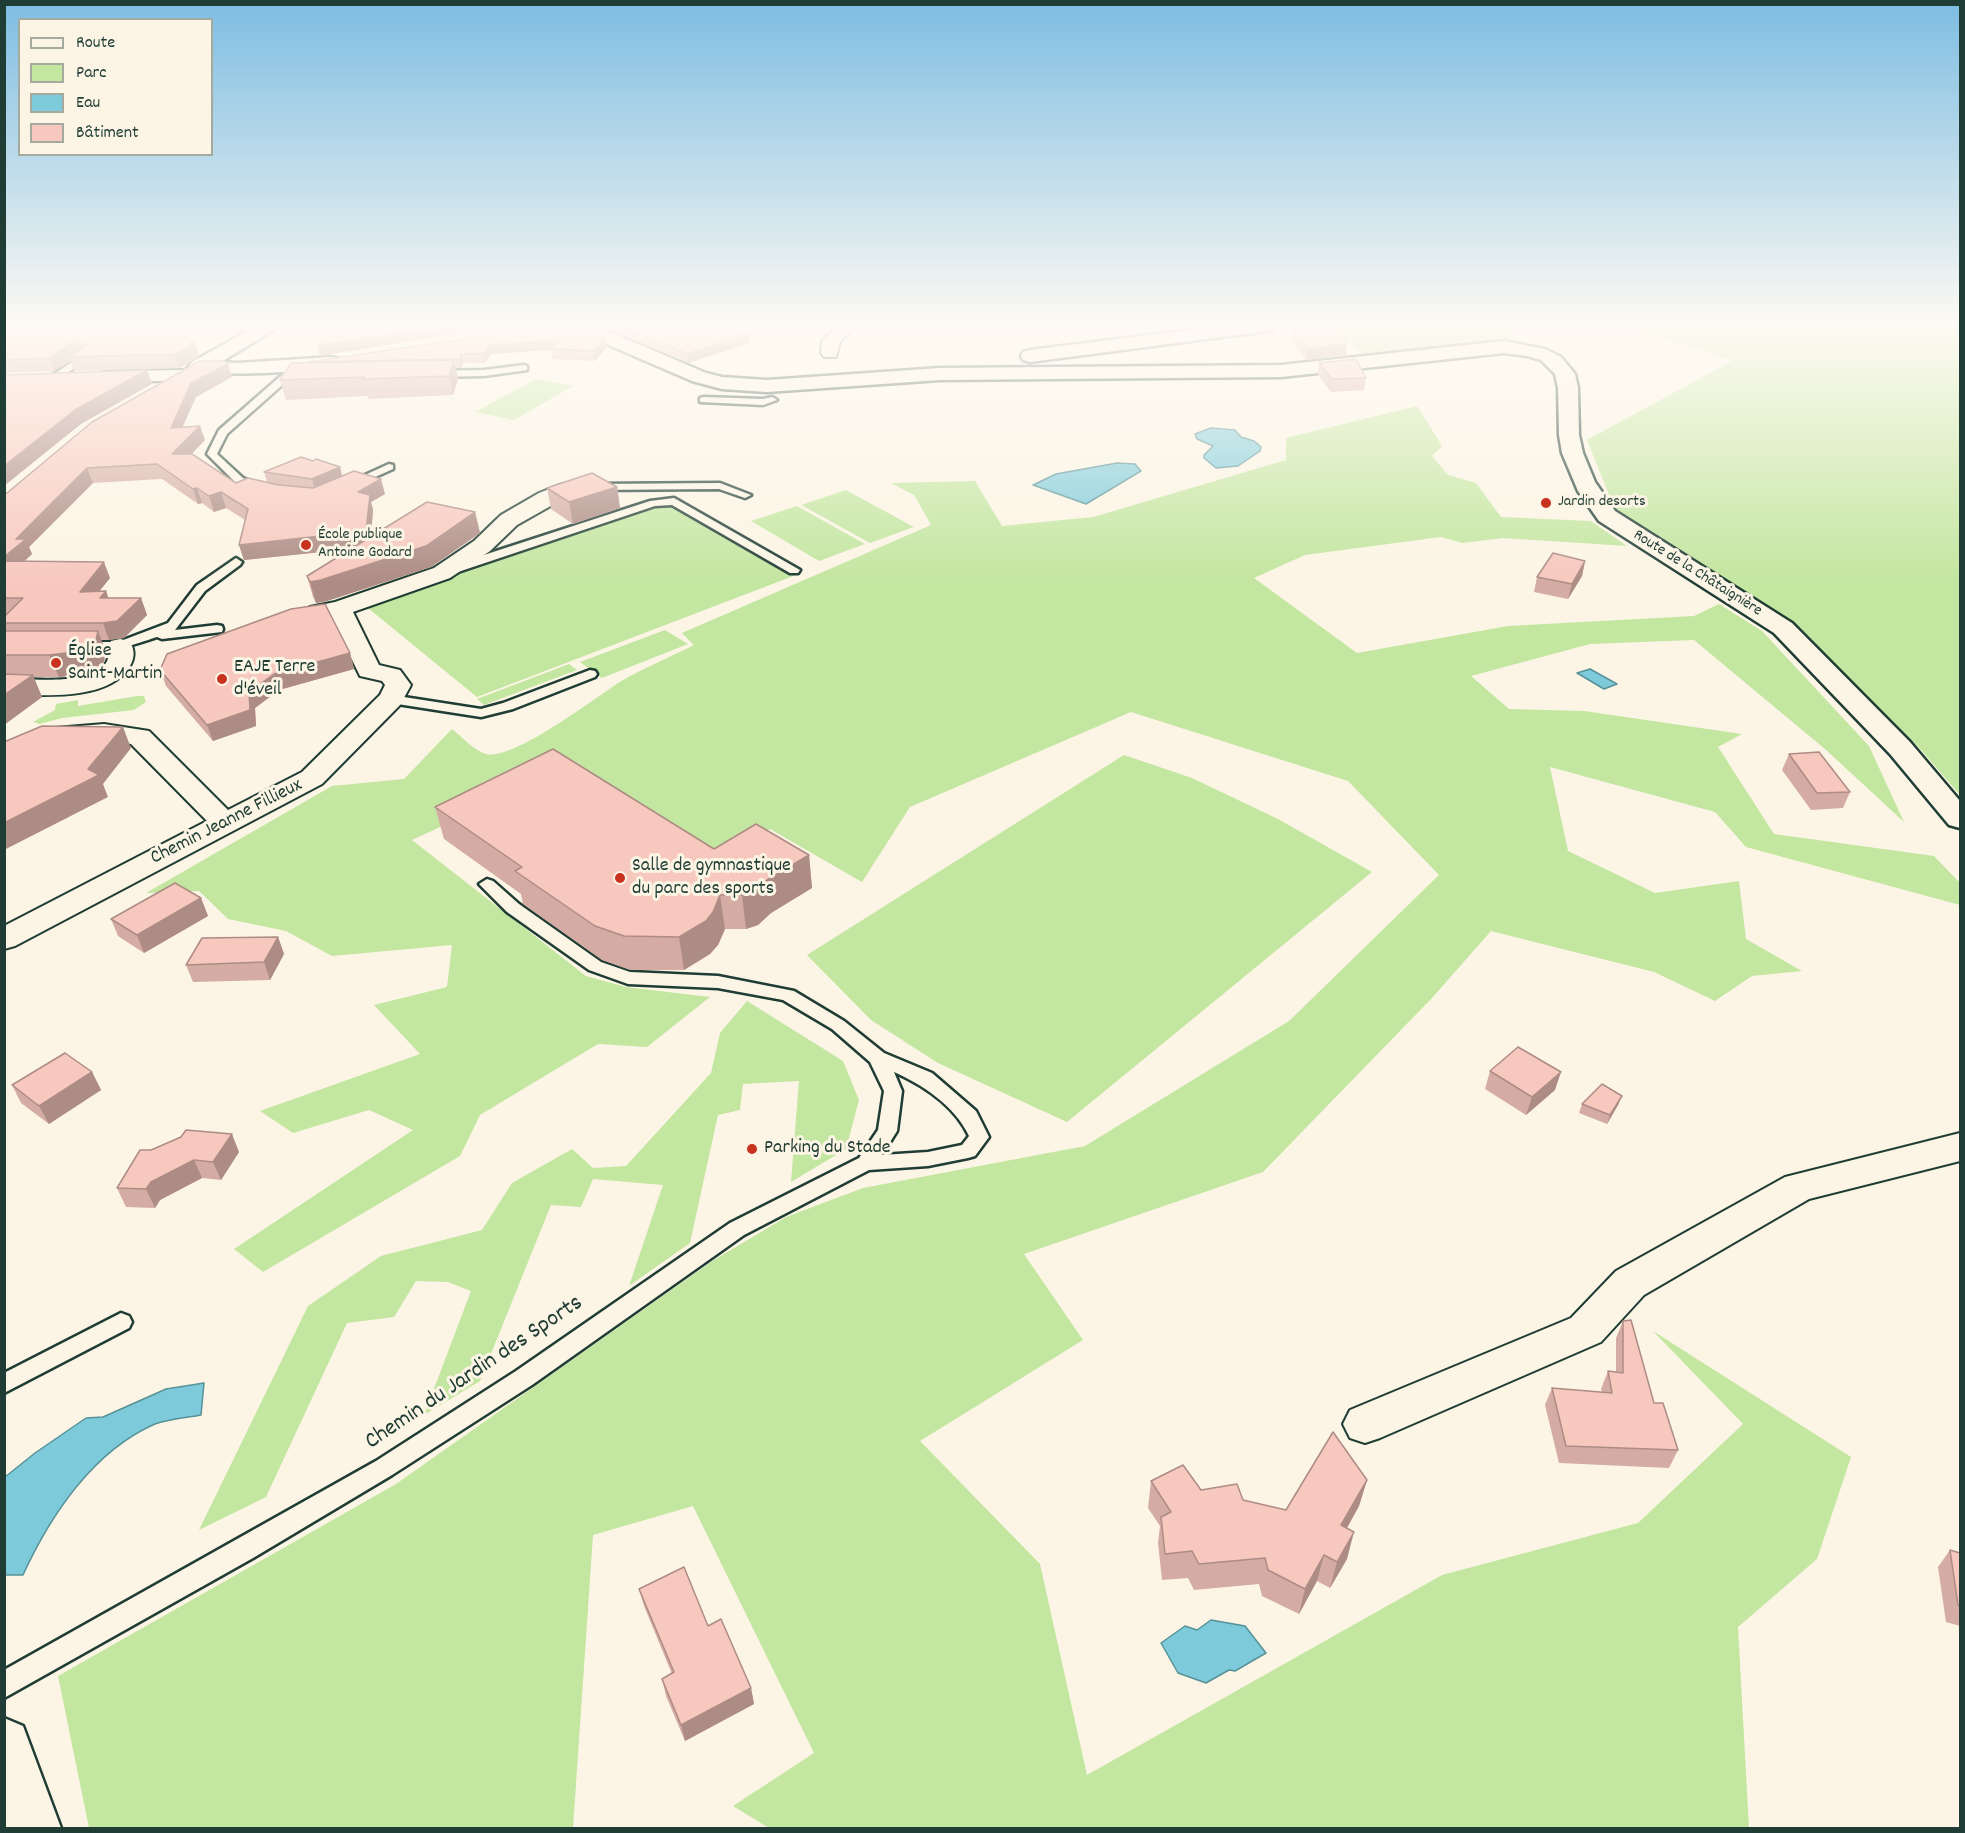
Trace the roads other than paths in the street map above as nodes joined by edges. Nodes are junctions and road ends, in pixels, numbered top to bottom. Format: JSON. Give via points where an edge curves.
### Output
{"nodes":[{"id":1,"x":247,"y":412,"type":"edge"},
{"id":2,"x":1568,"y":412,"type":"edge"},
{"id":3,"x":389,"y":467,"type":"dead end"},
{"id":4,"x":591,"y":487,"type":"joint"},
{"id":5,"x":336,"y":490,"type":"edge"},
{"id":6,"x":273,"y":493,"type":"edge"},
{"id":7,"x":745,"y":495,"type":"dead end"},
{"id":8,"x":236,"y":562,"type":"dead end"},
{"id":9,"x":794,"y":570,"type":"dead end"},
{"id":10,"x":442,"y":573,"type":"junction"},
{"id":11,"x":339,"y":609,"type":"junction"},
{"id":12,"x":297,"y":615,"type":"edge"},
{"id":13,"x":217,"y":629,"type":"dead end"},
{"id":14,"x":149,"y":636,"type":"junction"},
{"id":15,"x":74,"y":646,"type":"edge"},
{"id":16,"x":120,"y":646,"type":"junction"},
{"id":17,"x":590,"y":674,"type":"dead end"},
{"id":18,"x":4,"y":686,"type":"edge"},
{"id":19,"x":391,"y":699,"type":"junction"},
{"id":20,"x":4,"y":754,"type":"edge"},
{"id":21,"x":1960,"y":819,"type":"edge"},
{"id":22,"x":225,"y":823,"type":"junction"},
{"id":23,"x":487,"y":884,"type":"dead end"},
{"id":24,"x":4,"y":939,"type":"edge"},
{"id":25,"x":878,"y":1058,"type":"junction"},
{"id":26,"x":1960,"y":1147,"type":"edge"},
{"id":27,"x":866,"y":1163,"type":"junction"},
{"id":28,"x":121,"y":1322,"type":"dead end"},
{"id":29,"x":4,"y":1384,"type":"edge"},
{"id":30,"x":1365,"y":1424,"type":"dead end"},
{"id":31,"x":4,"y":1685,"type":"edge"},
{"id":32,"x":4,"y":1745,"type":"edge"},
{"id":33,"x":33,"y":1828,"type":"edge"}],
"edges":[{"from":1,"to":6,"type":"lane","via":[[223,432],[212,454],[229,474],[253,488]]},
{"from":2,"to":21,"type":"street","name":"Route de la Châtaignière","via":[[1570,443],[1592,498],[1607,516],[1783,628],[1900,748]]},
{"from":3,"to":5,"type":"lane"},
{"from":4,"to":7,"type":"lane","via":[[720,486]]},
{"from":4,"to":10,"type":"street","via":[[566,489],[547,498],[509,520],[482,546]]},
{"from":8,"to":14,"type":"lane","via":[[201,588],[173,626]]},
{"from":9,"to":10,"type":"lane","via":[[674,501],[665,501]]},
{"from":10,"to":11,"type":"street"},
{"from":11,"to":12,"type":"street"},
{"from":11,"to":19,"type":"street","via":[[369,671],[391,675],[398,685]]},
{"from":13,"to":14,"type":"lane"},
{"from":14,"to":16,"type":"lane"},
{"from":15,"to":16,"type":"lane"},
{"from":16,"to":18,"type":"street","via":[[121,660],[113,672],[93,682],[63,687]]},
{"from":17,"to":19,"type":"lane","via":[[481,713]]},
{"from":19,"to":22,"type":"street","name":"Chemin Jeanne Fillieux","via":[[312,778]]},
{"from":20,"to":22,"type":"street","via":[[43,738],[104,732],[139,738]]},
{"from":22,"to":24,"type":"street","name":"Chemin Jeanne Fillieux"},
{"from":23,"to":25,"type":"lane","via":[[513,908],[595,966],[628,978],[718,982],[788,995],[838,1025]]},
{"from":25,"to":27,"type":"lane","via":[[893,1091],[887,1131]]},
{"from":25,"to":27,"type":"lane","name":"Chemin du Jardin des Sports","via":[[925,1078],[969,1116],[979,1137],[968,1151],[928,1159]]},
{"from":26,"to":30,"type":"street","via":[[1798,1187],[1630,1283],[1586,1330]]},
{"from":27,"to":31,"type":"lane","name":"Chemin du Jardin des Sports","via":[[737,1229],[524,1378],[384,1468]]},
{"from":28,"to":29,"type":"lane"},
{"from":32,"to":33,"type":"street"}]}
